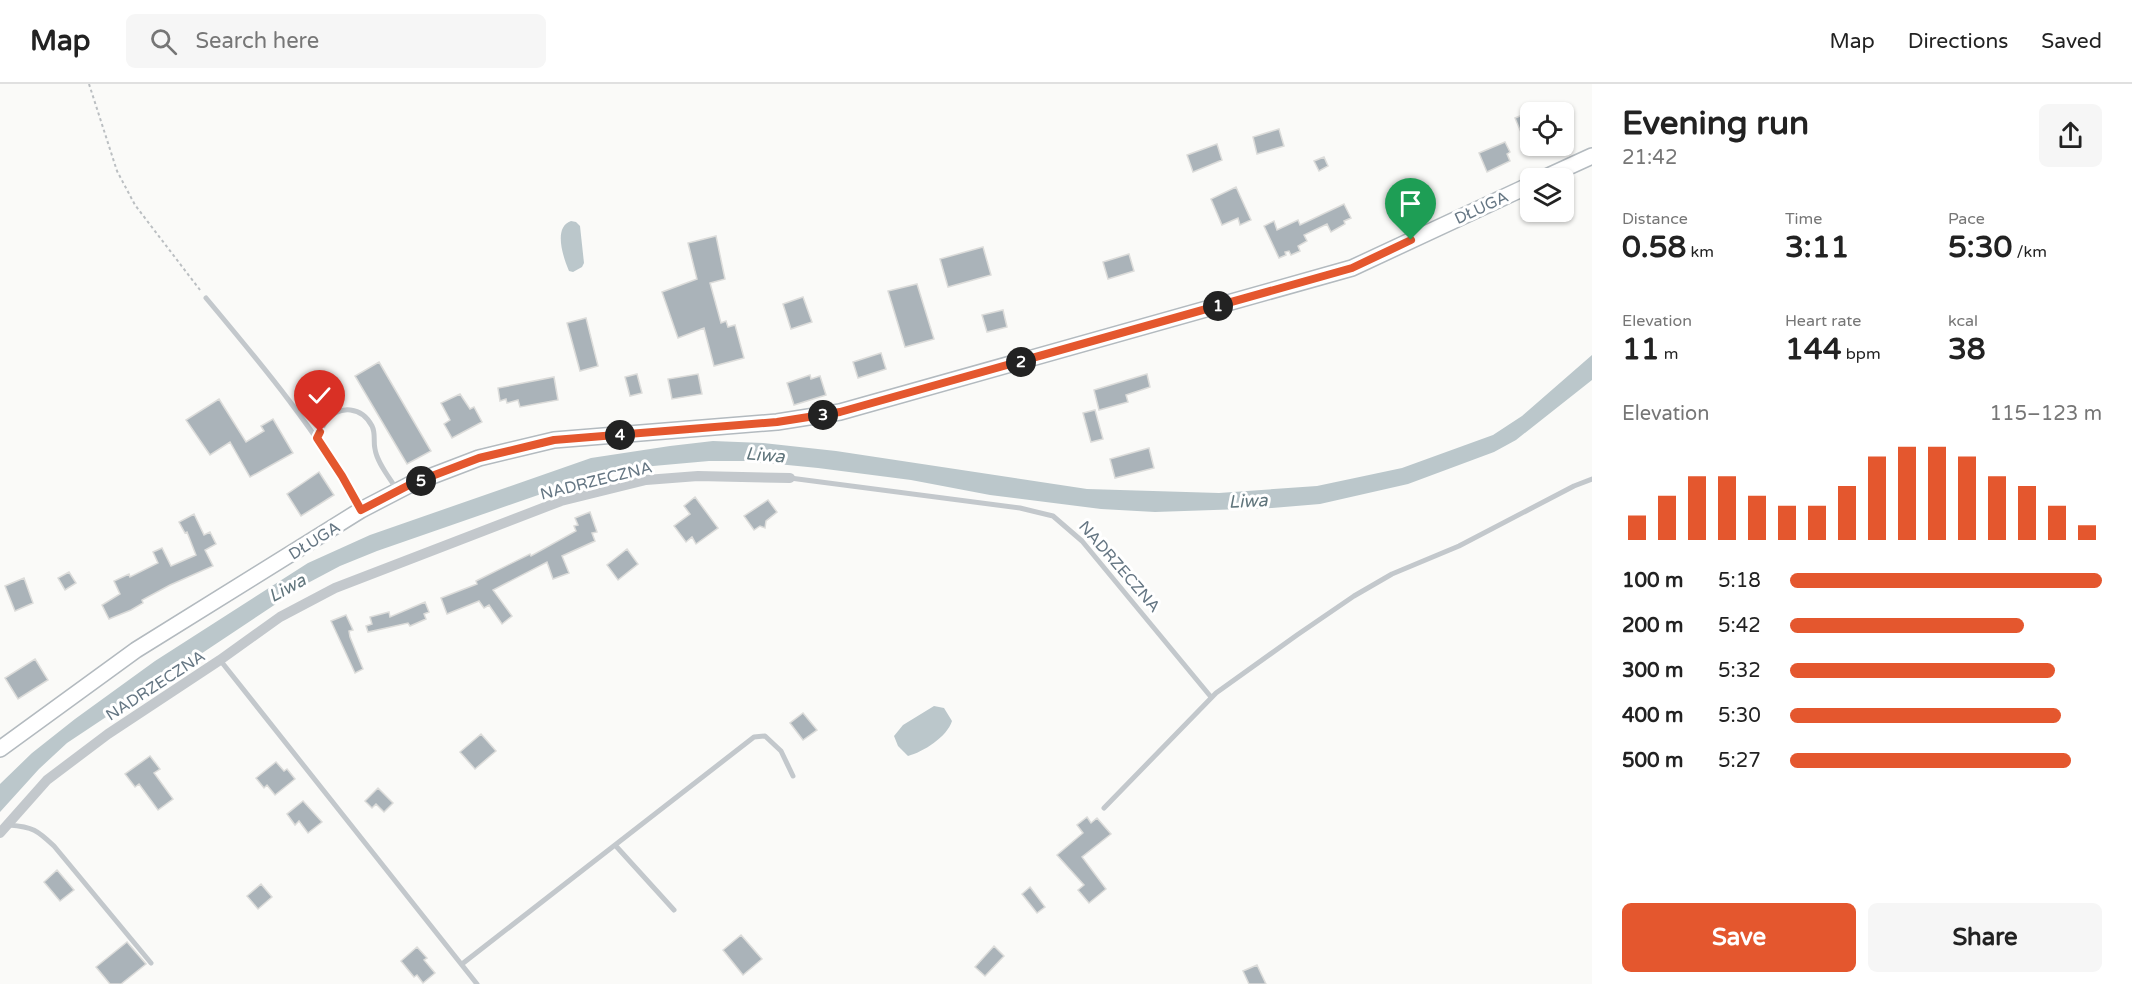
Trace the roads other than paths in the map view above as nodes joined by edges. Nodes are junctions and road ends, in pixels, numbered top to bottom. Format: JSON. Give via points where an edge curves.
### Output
{"nodes":[{"id":1,"x":1592,"y":156,"type":"edge"},
{"id":2,"x":1566,"y":168,"type":"edge"},
{"id":3,"x":1520,"y":190,"type":"edge"},
{"id":4,"x":206,"y":298,"type":"road end"},
{"id":5,"x":317,"y":438,"type":"junction"},
{"id":6,"x":789,"y":478,"type":"joint"},
{"id":7,"x":1592,"y":479,"type":"edge"},
{"id":8,"x":398,"y":491,"type":"junction"},
{"id":9,"x":361,"y":510,"type":"junction"},
{"id":10,"x":220,"y":660,"type":"junction"},
{"id":11,"x":1211,"y":697,"type":"junction"},
{"id":12,"x":0,"y":749,"type":"edge"},
{"id":13,"x":794,"y":776,"type":"dead end"},
{"id":14,"x":1104,"y":808,"type":"dead end"},
{"id":15,"x":4,"y":829,"type":"edge"},
{"id":16,"x":615,"y":845,"type":"junction"},
{"id":17,"x":674,"y":910,"type":"dead end"},
{"id":18,"x":151,"y":963,"type":"dead end"},
{"id":19,"x":462,"y":964,"type":"junction"},
{"id":20,"x":477,"y":984,"type":"edge"}],
"edges":[{"from":1,"to":2,"type":"street"},
{"from":3,"to":8,"type":"street","name":"DŁUGA","via":[[1352,268],[840,412],[777,422],[554,440],[479,458]]},
{"from":4,"to":5,"type":"lane"},
{"from":5,"to":8,"type":"lane","via":[[327,420],[338,411],[360,412],[372,426],[374,448]]},
{"from":5,"to":9,"type":"lane"},
{"from":6,"to":10,"type":"street","name":"NADRZECZNA","via":[[698,476],[646,480],[561,501],[335,588],[280,617]]},
{"from":6,"to":11,"type":"lane","name":"NADRZECZNA","via":[[1053,516],[1082,541]]},
{"from":7,"to":11,"type":"lane","via":[[1459,546],[1392,574],[1354,596]]},
{"from":8,"to":9,"type":"street","name":"DŁUGA"},
{"from":9,"to":12,"type":"street","name":"DŁUGA","via":[[136,650]]},
{"from":10,"to":15,"type":"street","name":"NADRZECZNA","via":[[108,734],[47,780]]},
{"from":10,"to":19,"type":"lane"},
{"from":11,"to":14,"type":"lane"},
{"from":13,"to":16,"type":"lane","via":[[781,751],[765,736],[754,737]]},
{"from":15,"to":18,"type":"lane","via":[[29,827],[40,833]]},
{"from":16,"to":17,"type":"lane"},
{"from":16,"to":19,"type":"lane"},
{"from":19,"to":20,"type":"lane"}]}
